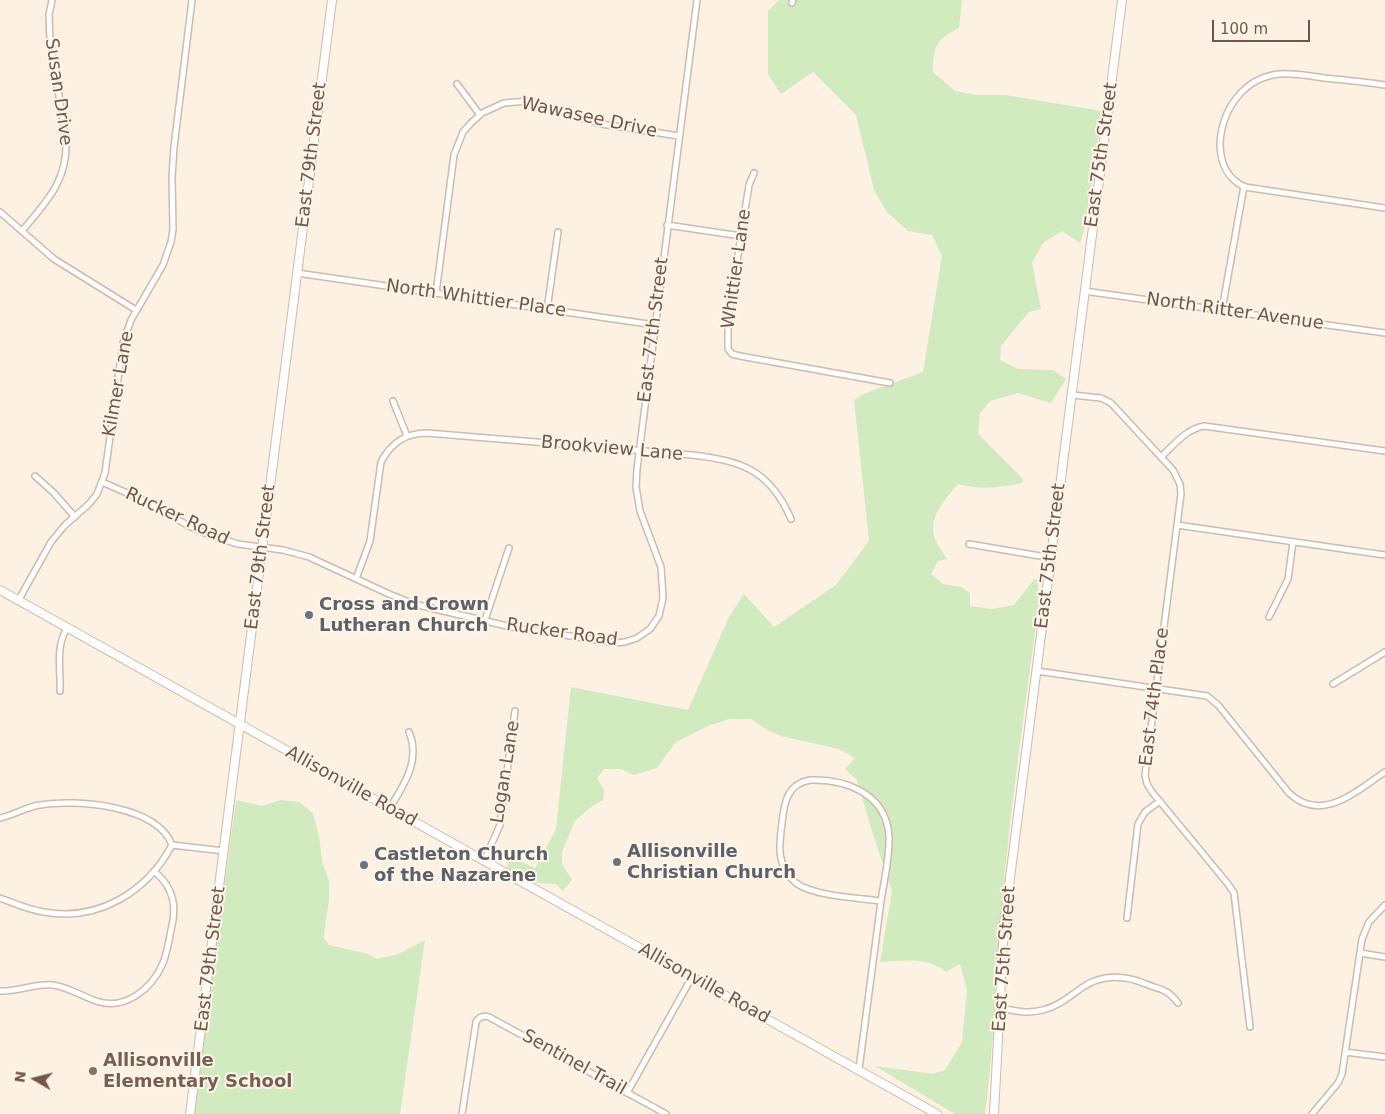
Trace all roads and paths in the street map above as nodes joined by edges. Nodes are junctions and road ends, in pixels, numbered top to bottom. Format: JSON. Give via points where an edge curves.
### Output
{"nodes":[{"id":1,"x":52,"y":0,"type":"edge"},
{"id":2,"x":192,"y":0,"type":"edge"},
{"id":3,"x":332,"y":0,"type":"edge"},
{"id":4,"x":697,"y":0,"type":"edge"},
{"id":5,"x":1122,"y":0,"type":"edge"},
{"id":6,"x":457,"y":84,"type":"dead end"},
{"id":7,"x":1385,"y":85,"type":"edge"},
{"id":8,"x":480,"y":115,"type":"junction"},
{"id":9,"x":679,"y":136,"type":"junction"},
{"id":10,"x":754,"y":173,"type":"dead end"},
{"id":11,"x":1244,"y":186,"type":"junction"},
{"id":12,"x":1385,"y":208,"type":"edge"},
{"id":13,"x":0,"y":212,"type":"edge"},
{"id":14,"x":668,"y":226,"type":"junction"},
{"id":15,"x":22,"y":231,"type":"junction"},
{"id":16,"x":558,"y":232,"type":"dead end"},
{"id":17,"x":741,"y":236,"type":"junction"},
{"id":18,"x":297,"y":273,"type":"junction"},
{"id":19,"x":1084,"y":291,"type":"junction"},
{"id":20,"x":436,"y":293,"type":"junction"},
{"id":21,"x":136,"y":310,"type":"junction"},
{"id":22,"x":547,"y":310,"type":"junction"},
{"id":23,"x":1222,"y":310,"type":"junction"},
{"id":24,"x":655,"y":325,"type":"junction"},
{"id":25,"x":1385,"y":333,"type":"edge"},
{"id":26,"x":890,"y":383,"type":"dead end"},
{"id":27,"x":1072,"y":395,"type":"junction"},
{"id":28,"x":393,"y":401,"type":"dead end"},
{"id":29,"x":407,"y":436,"type":"junction"},
{"id":30,"x":639,"y":451,"type":"junction"},
{"id":31,"x":1385,"y":451,"type":"edge"},
{"id":32,"x":1161,"y":457,"type":"junction"},
{"id":33,"x":35,"y":476,"type":"dead end"},
{"id":34,"x":102,"y":482,"type":"junction"},
{"id":35,"x":75,"y":517,"type":"junction"},
{"id":36,"x":791,"y":519,"type":"dead end"},
{"id":37,"x":1177,"y":525,"type":"junction"},
{"id":38,"x":1293,"y":542,"type":"junction"},
{"id":39,"x":969,"y":544,"type":"dead end"},
{"id":40,"x":262,"y":548,"type":"junction"},
{"id":41,"x":509,"y":548,"type":"dead end"},
{"id":42,"x":1385,"y":555,"type":"edge"},
{"id":43,"x":1052,"y":558,"type":"junction"},
{"id":44,"x":356,"y":578,"type":"junction"},
{"id":45,"x":0,"y":590,"type":"edge"},
{"id":46,"x":18,"y":601,"type":"junction"},
{"id":47,"x":1269,"y":617,"type":"dead end"},
{"id":48,"x":485,"y":620,"type":"junction"},
{"id":49,"x":67,"y":628,"type":"junction"},
{"id":50,"x":628,"y":642,"type":"joint"},
{"id":51,"x":1385,"y":652,"type":"edge"},
{"id":52,"x":1037,"y":671,"type":"junction"},
{"id":53,"x":1333,"y":684,"type":"dead end"},
{"id":54,"x":1156,"y":689,"type":"junction"},
{"id":55,"x":60,"y":691,"type":"dead end"},
{"id":56,"x":515,"y":711,"type":"dead end"},
{"id":57,"x":240,"y":725,"type":"junction"},
{"id":58,"x":409,"y":732,"type":"dead end"},
{"id":59,"x":1385,"y":772,"type":"edge"},
{"id":60,"x":1160,"y":801,"type":"junction"},
{"id":61,"x":390,"y":808,"type":"junction"},
{"id":62,"x":0,"y":818,"type":"edge"},
{"id":63,"x":172,"y":845,"type":"junction"},
{"id":64,"x":224,"y":852,"type":"junction"},
{"id":65,"x":484,"y":861,"type":"junction"},
{"id":66,"x":155,"y":872,"type":"junction"},
{"id":67,"x":0,"y":898,"type":"edge"},
{"id":68,"x":881,"y":901,"type":"junction"},
{"id":69,"x":1385,"y":905,"type":"edge"},
{"id":70,"x":1127,"y":918,"type":"dead end"},
{"id":71,"x":1360,"y":953,"type":"junction"},
{"id":72,"x":1385,"y":957,"type":"edge"},
{"id":73,"x":692,"y":977,"type":"junction"},
{"id":74,"x":0,"y":991,"type":"edge"},
{"id":75,"x":1178,"y":1003,"type":"dead end"},
{"id":76,"x":1001,"y":1008,"type":"junction"},
{"id":77,"x":1250,"y":1027,"type":"dead end"},
{"id":78,"x":1346,"y":1052,"type":"junction"},
{"id":79,"x":1385,"y":1057,"type":"edge"},
{"id":80,"x":859,"y":1069,"type":"junction"},
{"id":81,"x":627,"y":1093,"type":"junction"},
{"id":82,"x":190,"y":1114,"type":"edge"},
{"id":83,"x":462,"y":1114,"type":"edge"},
{"id":84,"x":666,"y":1114,"type":"edge"},
{"id":85,"x":937,"y":1114,"type":"edge"},
{"id":86,"x":994,"y":1114,"type":"edge"},
{"id":87,"x":1312,"y":1114,"type":"edge"}],
"edges":[{"from":1,"to":15,"type":"street","name":"Susan Drive","via":[[50,34],[67,152],[57,186]]},
{"from":2,"to":21,"type":"street","name":"Kilmer Lane","via":[[174,147],[171,242],[163,266]]},
{"from":3,"to":18,"type":"street","name":"East 79th Street"},
{"from":4,"to":9,"type":"street","name":"East 77th Street"},
{"from":5,"to":19,"type":"street","name":"East 75th Street"},
{"from":6,"to":8,"type":"street"},
{"from":7,"to":11,"type":"street","via":[[1290,74],[1272,75],[1255,81],[1231,104],[1223,124],[1220,145],[1222,160],[1229,174]]},
{"from":8,"to":9,"type":"street","name":"Wawasee Drive","via":[[504,103],[528,102],[601,124]]},
{"from":8,"to":20,"type":"street","name":"Wawasee Drive","via":[[463,132],[454,155]]},
{"from":9,"to":14,"type":"street","name":"East 77th Street"},
{"from":10,"to":17,"type":"street","name":"Whittier Lane"},
{"from":11,"to":12,"type":"street"},
{"from":11,"to":23,"type":"street"},
{"from":13,"to":15,"type":"street"},
{"from":14,"to":17,"type":"street"},
{"from":14,"to":24,"type":"street","name":"East 77th Street"},
{"from":15,"to":21,"type":"street","via":[[67,268]]},
{"from":16,"to":22,"type":"street"},
{"from":17,"to":26,"type":"street","name":"Whittier Lane","via":[[728,319],[728,349],[732,354]]},
{"from":18,"to":20,"type":"street","name":"North Whittier Place"},
{"from":18,"to":40,"type":"street","name":"East 79th Street"},
{"from":19,"to":23,"type":"street","name":"North Ritter Avenue"},
{"from":19,"to":27,"type":"street","name":"East 75th Street"},
{"from":20,"to":22,"type":"street","name":"North Whittier Place"},
{"from":21,"to":34,"type":"street","name":"Kilmer Lane","via":[[122,349]]},
{"from":22,"to":24,"type":"street","name":"North Whittier Place"},
{"from":23,"to":25,"type":"street","name":"North Ritter Avenue"},
{"from":24,"to":30,"type":"street","name":"East 77th Street"},
{"from":27,"to":32,"type":"street","name":"East 74th Place","via":[[1101,398],[1111,403]]},
{"from":27,"to":43,"type":"street","name":"East 75th Street"},
{"from":28,"to":29,"type":"street"},
{"from":29,"to":30,"type":"street","name":"Brookview Lane","via":[[427,433]]},
{"from":29,"to":44,"type":"street","via":[[391,446],[382,462],[370,541]]},
{"from":30,"to":36,"type":"street","name":"Brookview Lane","via":[[721,459],[740,464],[769,484],[779,495]]},
{"from":30,"to":50,"type":"street","name":"East 77th Street","via":[[636,493],[661,567],[664,598],[659,616],[650,629]]},
{"from":31,"to":32,"type":"street","via":[[1204,426],[1187,433]]},
{"from":32,"to":37,"type":"street","name":"East 74th Place","via":[[1180,484]]},
{"from":33,"to":35,"type":"street"},
{"from":34,"to":35,"type":"street","name":"Kilmer Lane","via":[[89,504]]},
{"from":34,"to":40,"type":"street","name":"Rucker Road","via":[[212,536]]},
{"from":35,"to":46,"type":"street","name":"Kilmer Lane","via":[[50,542]]},
{"from":37,"to":38,"type":"street"},
{"from":37,"to":54,"type":"street","name":"East 74th Place"},
{"from":38,"to":42,"type":"street"},
{"from":38,"to":47,"type":"street","via":[[1288,579]]},
{"from":39,"to":43,"type":"street"},
{"from":40,"to":44,"type":"street","name":"Rucker Road","via":[[310,557]]},
{"from":40,"to":57,"type":"street","name":"East 79th Street"},
{"from":41,"to":48,"type":"street"},
{"from":43,"to":52,"type":"street","name":"East 75th Street"},
{"from":44,"to":48,"type":"street","name":"Rucker Road","via":[[414,604]]},
{"from":45,"to":46,"type":"street","name":"Allisonville Road"},
{"from":46,"to":49,"type":"street","name":"Allisonville Road"},
{"from":48,"to":50,"type":"street","name":"Rucker Road","via":[[511,627]]},
{"from":49,"to":55,"type":"street","via":[[58,652]]},
{"from":49,"to":57,"type":"street","name":"Allisonville Road"},
{"from":51,"to":53,"type":"street"},
{"from":52,"to":54,"type":"street"},
{"from":52,"to":76,"type":"street","name":"East 75th Street","via":[[1004,925]]},
{"from":54,"to":59,"type":"street","via":[[1202,695],[1213,700],[1289,793],[1304,803],[1318,806],[1334,804]]},
{"from":54,"to":60,"type":"street","name":"East 74th Place","via":[[1145,774]]},
{"from":56,"to":65,"type":"street","name":"Logan Lane","via":[[500,825]]},
{"from":57,"to":61,"type":"street","name":"Allisonville Road"},
{"from":57,"to":64,"type":"street","name":"East 79th Street"},
{"from":58,"to":61,"type":"street","via":[[413,745],[412,767]]},
{"from":60,"to":70,"type":"street","via":[[1145,812],[1138,824]]},
{"from":60,"to":77,"type":"street","name":"East 74th Place","via":[[1234,893]]},
{"from":61,"to":65,"type":"street","name":"Allisonville Road"},
{"from":62,"to":63,"type":"street","via":[[50,804],[104,807],[150,820],[164,832]]},
{"from":63,"to":64,"type":"street"},
{"from":63,"to":66,"type":"street"},
{"from":64,"to":82,"type":"street","name":"East 79th Street"},
{"from":65,"to":73,"type":"street","name":"Allisonville Road"},
{"from":66,"to":67,"type":"street","via":[[122,898],[83,912],[42,912]]},
{"from":66,"to":74,"type":"street","via":[[170,889],[174,915],[163,963],[139,994],[126,1001],[110,1003],[51,985]]},
{"from":68,"to":68,"type":"street","via":[[810,890],[787,873],[781,862],[779,845],[784,804],[796,786],[810,780],[848,785],[866,793],[878,805],[889,836]]},
{"from":68,"to":80,"type":"street"},
{"from":69,"to":71,"type":"street","via":[[1369,922]]},
{"from":71,"to":72,"type":"street"},
{"from":71,"to":78,"type":"street"},
{"from":73,"to":80,"type":"street","name":"Allisonville Road"},
{"from":73,"to":81,"type":"street"},
{"from":75,"to":76,"type":"street","via":[[1164,989],[1117,977],[1088,984],[1055,1006],[1040,1011]]},
{"from":76,"to":86,"type":"street","name":"East 75th Street"},
{"from":78,"to":79,"type":"street"},
{"from":78,"to":87,"type":"street","via":[[1341,1077]]},
{"from":80,"to":85,"type":"street","name":"Allisonville Road"},
{"from":81,"to":83,"type":"street","name":"Sentinel Trail","via":[[489,1017],[481,1017],[476,1022]]},
{"from":81,"to":84,"type":"street","name":"Sentinel Trail"}]}
